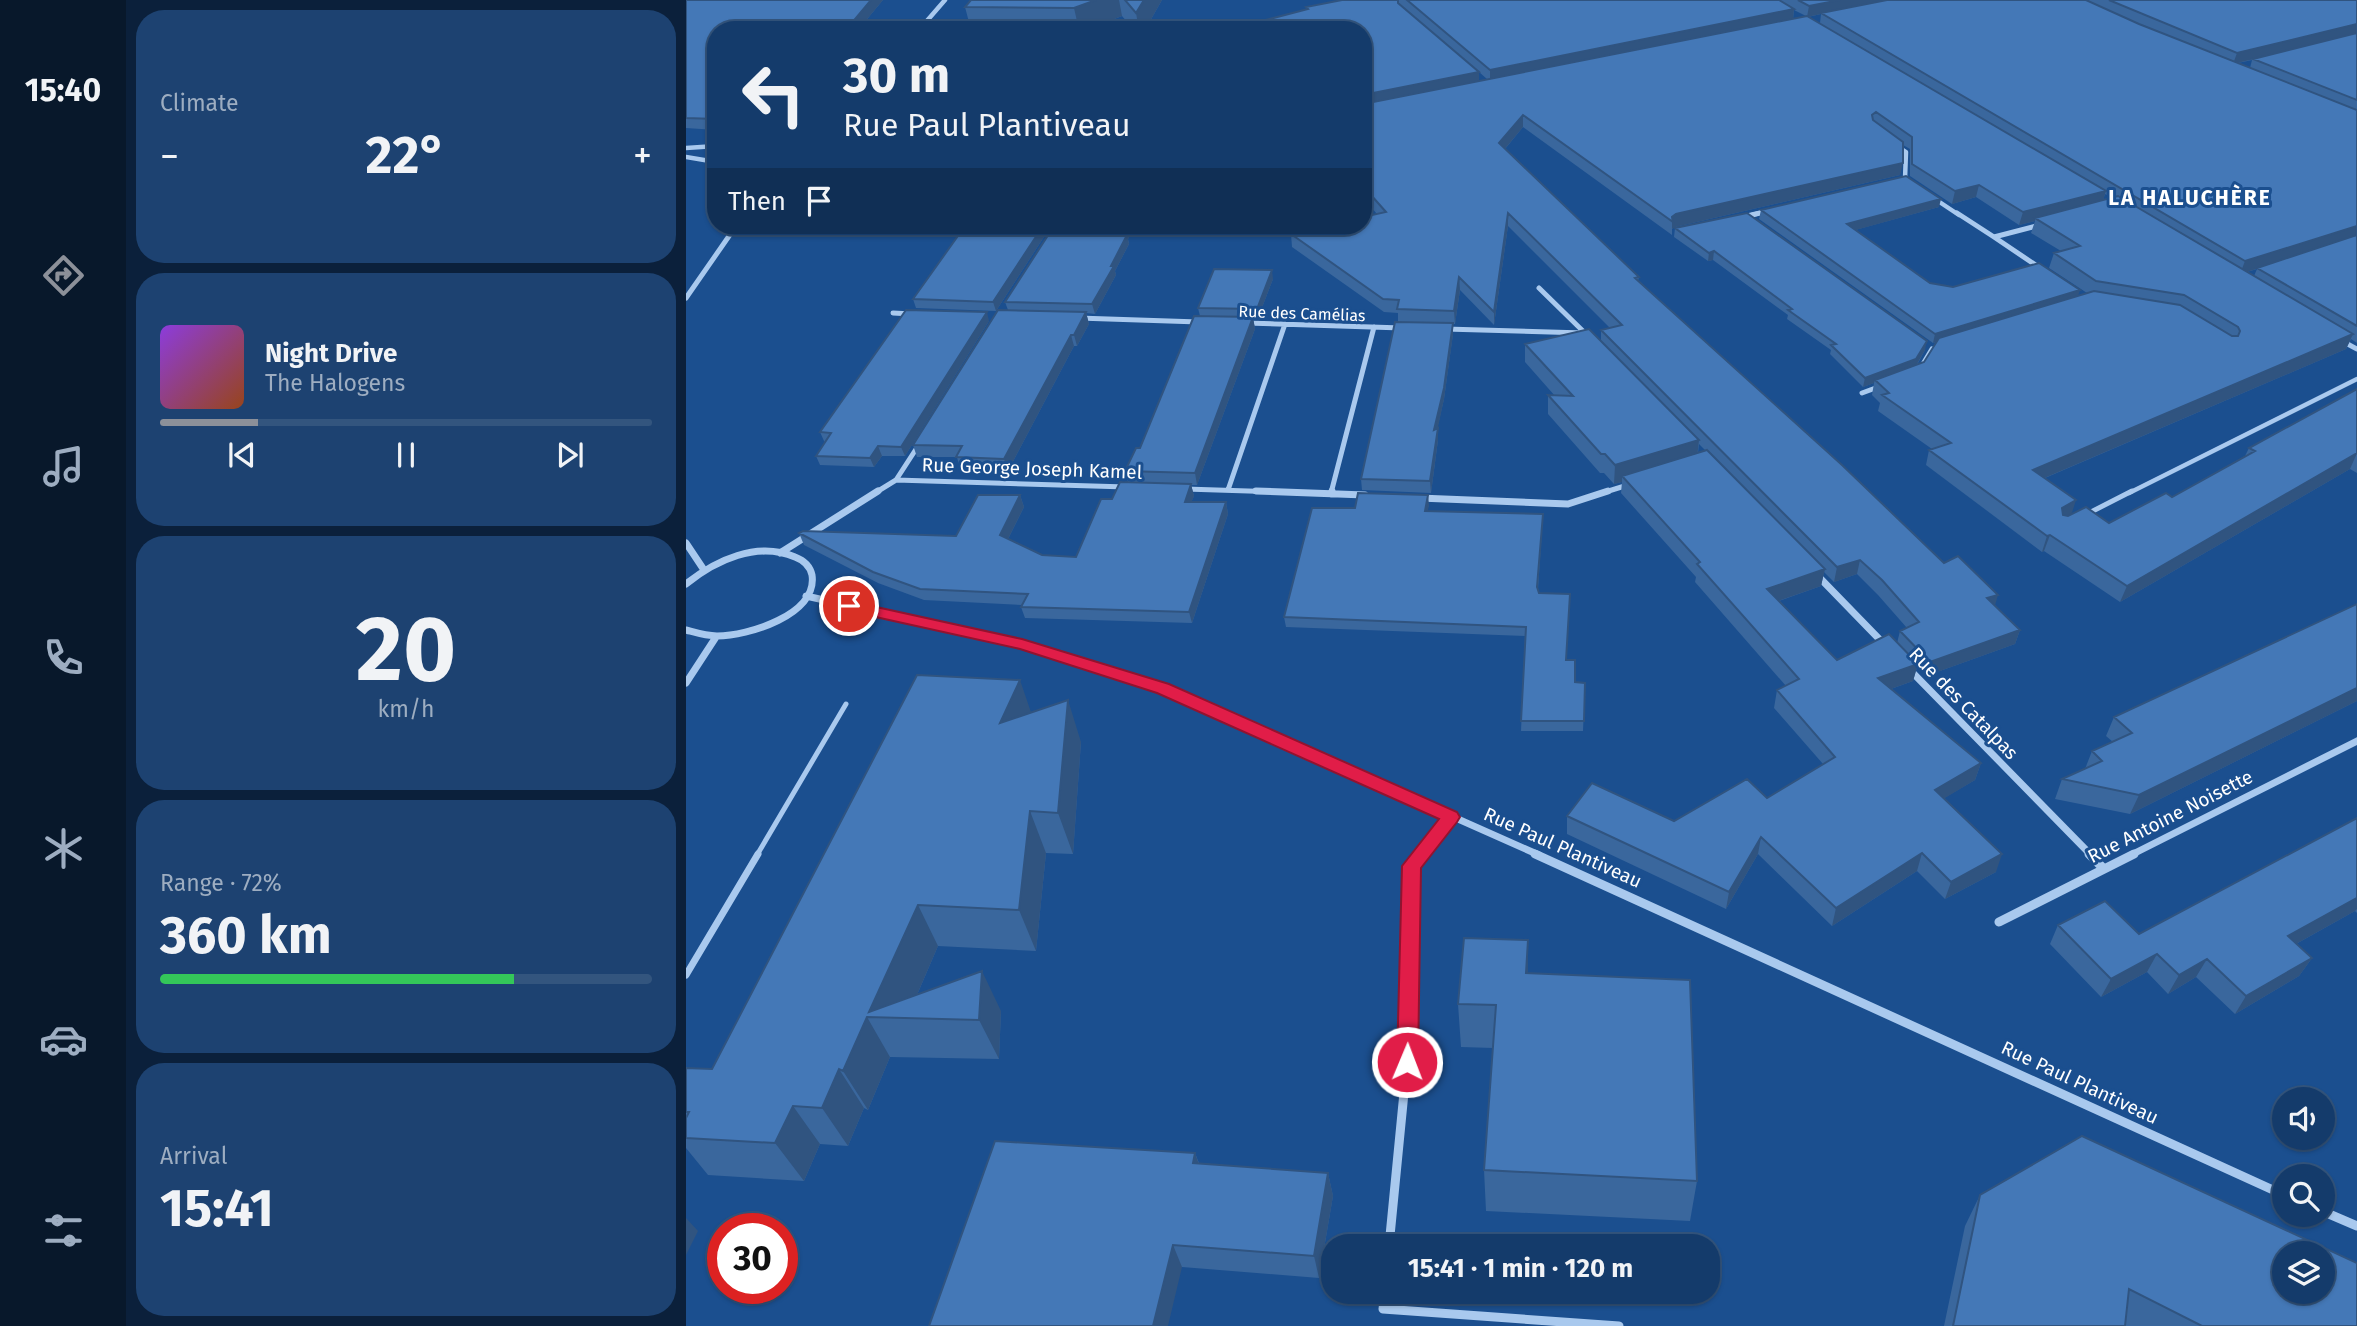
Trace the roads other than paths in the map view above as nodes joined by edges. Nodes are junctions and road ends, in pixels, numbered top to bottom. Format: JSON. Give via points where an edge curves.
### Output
{"nodes":[{"id":1,"x":945,"y":0,"type":"edge"},
{"id":2,"x":927,"y":21,"type":"edge"},
{"id":3,"x":1895,"y":144,"type":"edge"},
{"id":4,"x":707,"y":147,"type":"edge"},
{"id":5,"x":686,"y":148,"type":"edge"},
{"id":6,"x":686,"y":157,"type":"edge"},
{"id":7,"x":707,"y":160,"type":"edge"},
{"id":8,"x":1905,"y":179,"type":"junction"},
{"id":9,"x":1892,"y":182,"type":"edge"},
{"id":10,"x":1916,"y":186,"type":"edge"},
{"id":11,"x":1927,"y":194,"type":"edge"},
{"id":12,"x":1773,"y":210,"type":"edge"},
{"id":13,"x":1747,"y":216,"type":"junction"},
{"id":14,"x":1735,"y":219,"type":"edge"},
{"id":15,"x":2048,"y":223,"type":"edge"},
{"id":16,"x":1758,"y":224,"type":"edge"},
{"id":17,"x":729,"y":235,"type":"edge"},
{"id":18,"x":1994,"y":237,"type":"junction"},
{"id":19,"x":2047,"y":273,"type":"edge"},
{"id":20,"x":1539,"y":288,"type":"dead end"},
{"id":21,"x":686,"y":298,"type":"edge"},
{"id":22,"x":893,"y":313,"type":"dead end"},
{"id":23,"x":920,"y":314,"type":"edge"},
{"id":24,"x":1069,"y":318,"type":"edge"},
{"id":25,"x":1204,"y":322,"type":"edge"},
{"id":26,"x":1244,"y":323,"type":"edge"},
{"id":27,"x":1285,"y":324,"type":"junction"},
{"id":28,"x":1374,"y":327,"type":"junction"},
{"id":29,"x":1413,"y":328,"type":"edge"},
{"id":30,"x":1440,"y":329,"type":"edge"},
{"id":31,"x":1584,"y":332,"type":"junction"},
{"id":32,"x":2332,"y":335,"type":"edge"},
{"id":33,"x":1921,"y":341,"type":"edge"},
{"id":34,"x":1594,"y":342,"type":"edge"},
{"id":35,"x":1945,"y":345,"type":"edge"},
{"id":36,"x":1932,"y":349,"type":"junction"},
{"id":37,"x":2357,"y":349,"type":"edge"},
{"id":38,"x":1918,"y":373,"type":"edge"},
{"id":39,"x":2357,"y":379,"type":"edge"},
{"id":40,"x":1885,"y":385,"type":"edge"},
{"id":41,"x":1863,"y":393,"type":"dead end"},
{"id":42,"x":926,"y":433,"type":"edge"},
{"id":43,"x":896,"y":480,"type":"junction"},
{"id":44,"x":1631,"y":485,"type":"edge"},
{"id":45,"x":1131,"y":487,"type":"edge"},
{"id":46,"x":1173,"y":489,"type":"edge"},
{"id":47,"x":1228,"y":490,"type":"junction"},
{"id":48,"x":1331,"y":494,"type":"junction"},
{"id":49,"x":1373,"y":496,"type":"edge"},
{"id":50,"x":1415,"y":498,"type":"edge"},
{"id":51,"x":2085,"y":515,"type":"edge"},
{"id":52,"x":686,"y":542,"type":"edge"},
{"id":53,"x":780,"y":552,"type":"junction"},
{"id":54,"x":704,"y":570,"type":"junction"},
{"id":55,"x":1812,"y":570,"type":"edge"},
{"id":56,"x":686,"y":584,"type":"edge"},
{"id":57,"x":806,"y":596,"type":"junction"},
{"id":58,"x":686,"y":630,"type":"edge"},
{"id":59,"x":716,"y":637,"type":"junction"},
{"id":60,"x":1889,"y":649,"type":"edge"},
{"id":61,"x":1899,"y":659,"type":"edge"},
{"id":62,"x":686,"y":683,"type":"edge"},
{"id":63,"x":846,"y":704,"type":"dead end"},
{"id":64,"x":2357,"y":741,"type":"edge"},
{"id":65,"x":1451,"y":817,"type":"junction"},
{"id":66,"x":2102,"y":867,"type":"junction"},
{"id":67,"x":1999,"y":922,"type":"dead end"},
{"id":68,"x":686,"y":975,"type":"edge"},
{"id":69,"x":2272,"y":1189,"type":"edge"},
{"id":70,"x":2335,"y":1217,"type":"edge"},
{"id":71,"x":2357,"y":1226,"type":"edge"},
{"id":72,"x":1391,"y":1234,"type":"edge"},
{"id":73,"x":1384,"y":1304,"type":"edge"},
{"id":74,"x":1619,"y":1326,"type":"edge"}],
"edges":[{"from":1,"to":2,"type":"street"},
{"from":3,"to":8,"type":"street","via":[[1906,152]]},
{"from":4,"to":5,"type":"street"},
{"from":6,"to":7,"type":"street"},
{"from":8,"to":9,"type":"street"},
{"from":8,"to":10,"type":"street"},
{"from":11,"to":18,"type":"street"},
{"from":12,"to":13,"type":"street"},
{"from":13,"to":14,"type":"street"},
{"from":13,"to":16,"type":"street"},
{"from":15,"to":18,"type":"street"},
{"from":17,"to":21,"type":"street"},
{"from":18,"to":19,"type":"street"},
{"from":20,"to":31,"type":"street"},
{"from":22,"to":23,"type":"street"},
{"from":24,"to":25,"type":"street"},
{"from":26,"to":27,"type":"street","name":"Rue des Camélias"},
{"from":27,"to":28,"type":"street","name":"Rue des Camélias"},
{"from":27,"to":47,"type":"street"},
{"from":28,"to":29,"type":"street","name":"Rue des Camélias"},
{"from":28,"to":48,"type":"street"},
{"from":30,"to":31,"type":"street"},
{"from":31,"to":34,"type":"street"},
{"from":32,"to":37,"type":"street"},
{"from":33,"to":36,"type":"street"},
{"from":35,"to":36,"type":"street"},
{"from":36,"to":38,"type":"street"},
{"from":39,"to":51,"type":"lane"},
{"from":40,"to":41,"type":"street"},
{"from":42,"to":43,"type":"street"},
{"from":43,"to":45,"type":"street","name":"Rue George Joseph Kamel"},
{"from":43,"to":53,"type":"street"},
{"from":44,"to":50,"type":"street","via":[[1568,505]]},
{"from":46,"to":47,"type":"street"},
{"from":47,"to":48,"type":"street"},
{"from":48,"to":49,"type":"street"},
{"from":52,"to":54,"type":"street"},
{"from":53,"to":54,"type":"street","via":[[744,554]]},
{"from":53,"to":57,"type":"street","via":[[804,561],[811,570]]},
{"from":54,"to":56,"type":"street"},
{"from":55,"to":60,"type":"street","name":"Rue des Catalpas"},
{"from":57,"to":59,"type":"street","via":[[790,613],[768,625]]},
{"from":57,"to":65,"type":"street","name":"Rue Paul Plantiveau","via":[[1022,644],[1163,688]]},
{"from":58,"to":59,"type":"street"},
{"from":59,"to":62,"type":"street"},
{"from":61,"to":66,"type":"street","name":"Rue des Catalpas"},
{"from":63,"to":68,"type":"lane"},
{"from":64,"to":66,"type":"street","name":"Rue Antoine Noisette"},
{"from":65,"to":69,"type":"street","name":"Rue Paul Plantiveau"},
{"from":65,"to":72,"type":"street","via":[[1412,866],[1407,1062]]},
{"from":66,"to":67,"type":"street","name":"Rue Antoine Noisette"},
{"from":70,"to":71,"type":"street"},
{"from":73,"to":74,"type":"street","via":[[1383,1309]]}]}
